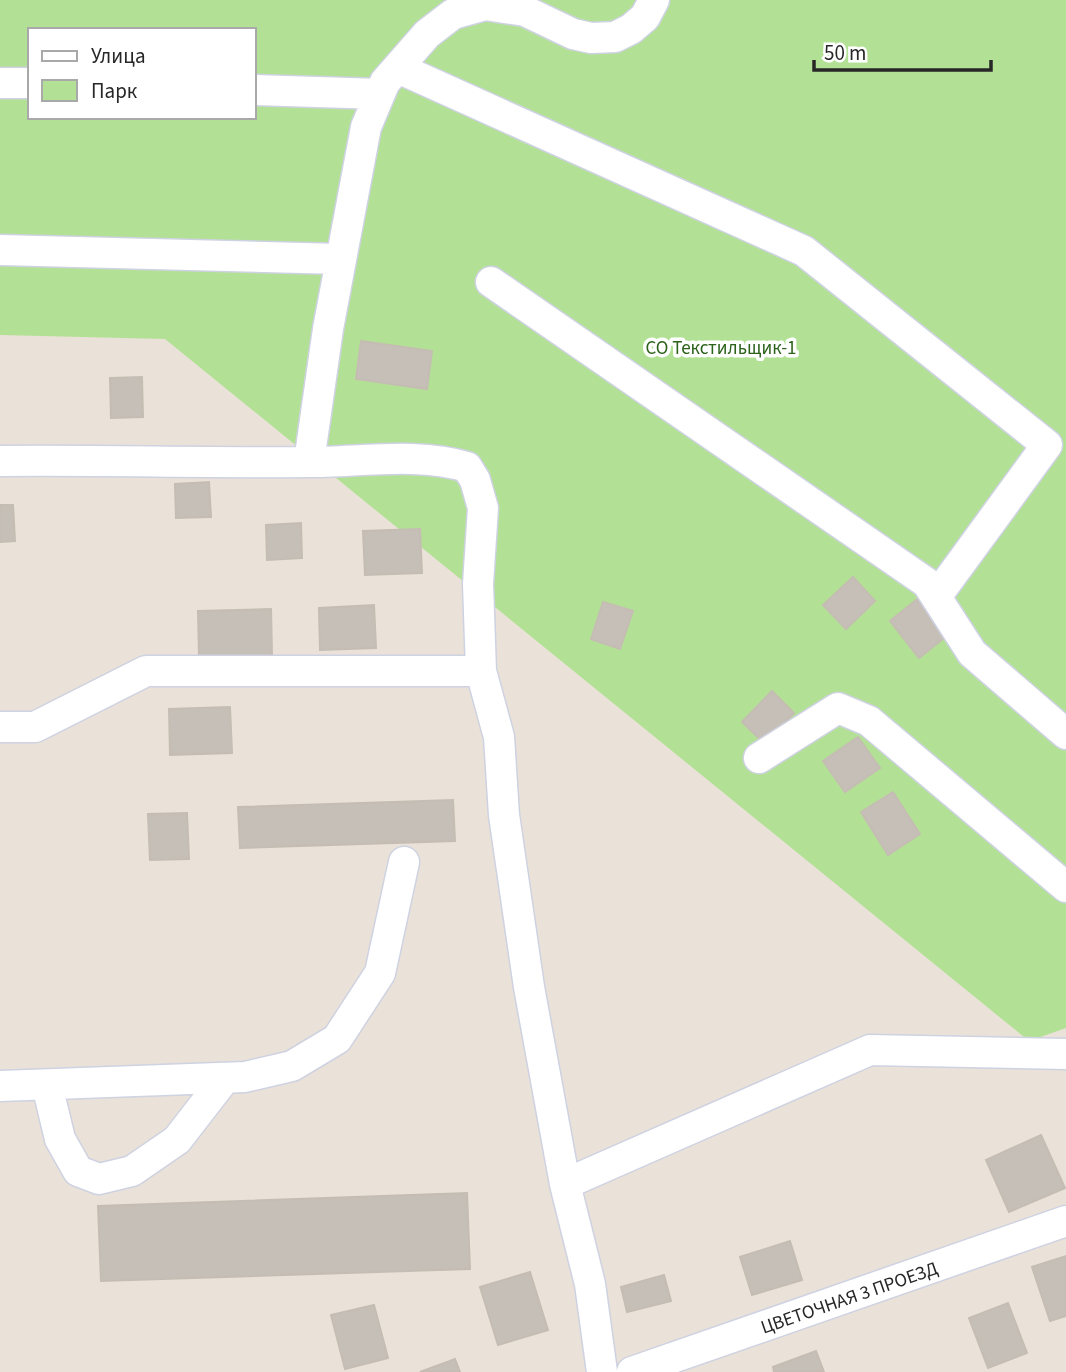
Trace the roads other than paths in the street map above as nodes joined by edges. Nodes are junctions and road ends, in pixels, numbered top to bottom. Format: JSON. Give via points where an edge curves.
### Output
{"nodes":[{"id":1,"x":654,"y":0,"type":"edge"},
{"id":2,"x":398,"y":68,"type":"junction"},
{"id":3,"x":0,"y":82,"type":"edge"},
{"id":4,"x":28,"y":83,"type":"edge"},
{"id":5,"x":256,"y":90,"type":"edge"},
{"id":6,"x":380,"y":94,"type":"junction"},
{"id":7,"x":0,"y":250,"type":"edge"},
{"id":8,"x":341,"y":259,"type":"junction"},
{"id":9,"x":491,"y":282,"type":"dead end"},
{"id":10,"x":0,"y":461,"type":"edge"},
{"id":11,"x":309,"y":462,"type":"junction"},
{"id":12,"x":936,"y":597,"type":"junction"},
{"id":13,"x":481,"y":671,"type":"junction"},
{"id":14,"x":0,"y":727,"type":"edge"},
{"id":15,"x":1066,"y":734,"type":"edge"},
{"id":16,"x":759,"y":758,"type":"dead end"},
{"id":17,"x":404,"y":862,"type":"dead end"},
{"id":18,"x":1066,"y":887,"type":"edge"},
{"id":19,"x":1066,"y":1054,"type":"edge"},
{"id":20,"x":225,"y":1078,"type":"junction"},
{"id":21,"x":47,"y":1085,"type":"junction"},
{"id":22,"x":0,"y":1086,"type":"edge"},
{"id":23,"x":565,"y":1185,"type":"junction"},
{"id":24,"x":1066,"y":1221,"type":"edge"},
{"id":25,"x":602,"y":1372,"type":"edge"},
{"id":26,"x":632,"y":1372,"type":"edge"}],
"edges":[{"from":1,"to":2,"type":"street","via":[[645,18],[631,29],[615,37],[591,38],[525,11],[485,5],[453,14],[426,34]]},
{"from":2,"to":6,"type":"street"},
{"from":2,"to":12,"type":"street","via":[[804,251],[1047,445]]},
{"from":3,"to":4,"type":"street"},
{"from":5,"to":6,"type":"street"},
{"from":6,"to":8,"type":"street","via":[[366,127]]},
{"from":7,"to":8,"type":"street"},
{"from":8,"to":11,"type":"street"},
{"from":9,"to":12,"type":"street","via":[[927,583]]},
{"from":10,"to":11,"type":"street"},
{"from":11,"to":13,"type":"street","via":[[419,459],[467,467],[484,508],[478,584]]},
{"from":12,"to":15,"type":"street","via":[[972,653]]},
{"from":13,"to":14,"type":"street","via":[[146,671],[35,727]]},
{"from":13,"to":23,"type":"street","via":[[499,737],[504,815],[529,987]]},
{"from":16,"to":18,"type":"street","via":[[838,708],[869,721]]},
{"from":17,"to":20,"type":"street","via":[[380,973],[337,1039],[292,1066]]},
{"from":19,"to":23,"type":"street","via":[[870,1050]]},
{"from":20,"to":21,"type":"street"},
{"from":20,"to":21,"type":"street","via":[[177,1140],[132,1171],[99,1179],[78,1171],[60,1139]]},
{"from":21,"to":22,"type":"street"},
{"from":23,"to":25,"type":"street","via":[[590,1284]]},
{"from":24,"to":26,"type":"street","name":"ЦВЕТОЧНАЯ 3 ПРОЕЗД"}]}
